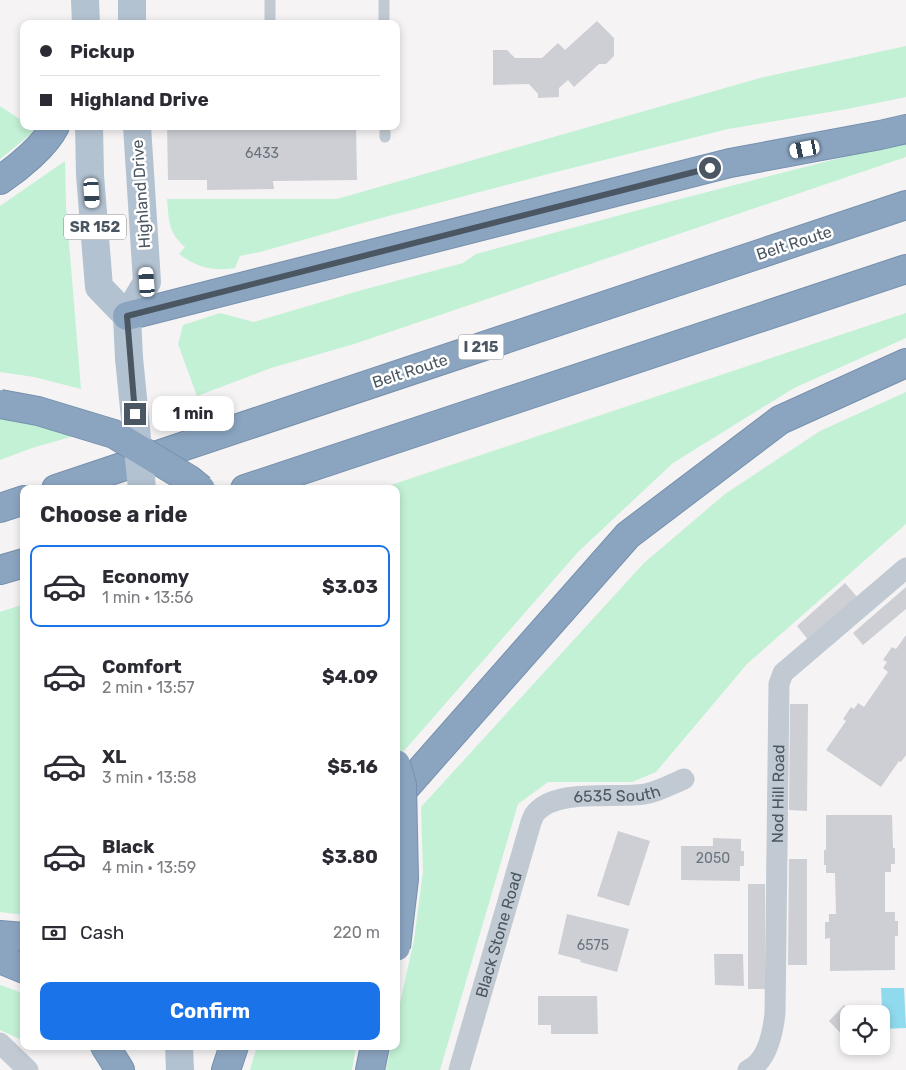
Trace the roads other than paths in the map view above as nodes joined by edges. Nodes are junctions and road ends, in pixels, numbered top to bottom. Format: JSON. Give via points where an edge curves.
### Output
{"nodes":[{"id":1,"x":85,"y":0,"type":"edge"},
{"id":2,"x":132,"y":0,"type":"edge"},
{"id":3,"x":270,"y":0,"type":"edge"},
{"id":4,"x":384,"y":0,"type":"edge"},
{"id":5,"x":86,"y":20,"type":"edge"},
{"id":6,"x":132,"y":20,"type":"edge"},
{"id":7,"x":270,"y":20,"type":"edge"},
{"id":8,"x":384,"y":20,"type":"edge"},
{"id":9,"x":906,"y":129,"type":"edge"},
{"id":10,"x":53,"y":130,"type":"edge"},
{"id":11,"x":89,"y":130,"type":"edge"},
{"id":12,"x":137,"y":130,"type":"edge"},
{"id":13,"x":0,"y":180,"type":"edge"},
{"id":14,"x":906,"y":205,"type":"edge"},
{"id":15,"x":906,"y":269,"type":"edge"},
{"id":16,"x":127,"y":316,"type":"junction"},
{"id":17,"x":906,"y":363,"type":"edge"},
{"id":18,"x":0,"y":404,"type":"edge"},
{"id":19,"x":68,"y":485,"type":"edge"},
{"id":20,"x":142,"y":485,"type":"edge"},
{"id":21,"x":197,"y":485,"type":"edge"},
{"id":22,"x":258,"y":485,"type":"edge"},
{"id":23,"x":20,"y":501,"type":"edge"},
{"id":24,"x":0,"y":508,"type":"edge"},
{"id":25,"x":20,"y":563,"type":"edge"},
{"id":26,"x":906,"y":568,"type":"edge"},
{"id":27,"x":0,"y":570,"type":"edge"},
{"id":28,"x":400,"y":778,"type":"edge"},
{"id":29,"x":684,"y":779,"type":"dead end"},
{"id":30,"x":400,"y":793,"type":"edge"},
{"id":31,"x":546,"y":805,"type":"joint"},
{"id":32,"x":400,"y":913,"type":"edge"},
{"id":33,"x":0,"y":935,"type":"edge"},
{"id":34,"x":20,"y":937,"type":"edge"},
{"id":35,"x":0,"y":959,"type":"edge"},
{"id":36,"x":20,"y":968,"type":"edge"},
{"id":37,"x":0,"y":1043,"type":"edge"},
{"id":38,"x":108,"y":1050,"type":"edge"},
{"id":39,"x":180,"y":1050,"type":"edge"},
{"id":40,"x":233,"y":1050,"type":"edge"},
{"id":41,"x":374,"y":1050,"type":"edge"},
{"id":42,"x":754,"y":1069,"type":"edge"},
{"id":43,"x":28,"y":1070,"type":"edge"},
{"id":44,"x":120,"y":1070,"type":"edge"},
{"id":45,"x":180,"y":1070,"type":"edge"},
{"id":46,"x":226,"y":1070,"type":"edge"},
{"id":47,"x":370,"y":1070,"type":"edge"},
{"id":48,"x":459,"y":1070,"type":"edge"}],
"edges":[{"from":1,"to":5,"type":"main road"},
{"from":2,"to":6,"type":"main road"},
{"from":3,"to":7,"type":"lane"},
{"from":4,"to":8,"type":"lane"},
{"from":9,"to":16,"type":"highway","via":[[730,163]]},
{"from":10,"to":13,"type":"highway"},
{"from":11,"to":16,"type":"main road","number":"SR 152","via":[[99,287]]},
{"from":12,"to":16,"type":"main road","name":"Highland Drive","number":"SR 152","via":[[147,282]]},
{"from":14,"to":19,"type":"highway","name":"Belt Route","number":"I 215"},
{"from":15,"to":22,"type":"highway"},
{"from":16,"to":20,"type":"main road","bridge":true},
{"from":17,"to":30,"type":"highway","via":[[780,420],[628,535]]},
{"from":18,"to":21,"type":"highway","bridge":true,"via":[[38,411],[114,434]]},
{"from":23,"to":24,"type":"highway"},
{"from":25,"to":27,"type":"highway"},
{"from":26,"to":42,"type":"street","name":"Nod Hill Road","via":[[783,673],[779,684],[775,1013],[770,1040]]},
{"from":28,"to":32,"type":"highway","bridge":true,"via":[[404,879]]},
{"from":29,"to":31,"type":"street","name":"6535 South","via":[[646,794],[573,797]]},
{"from":31,"to":48,"type":"street","name":"Black Stone Road","via":[[535,814],[528,829]]},
{"from":33,"to":34,"type":"highway"},
{"from":35,"to":36,"type":"highway"},
{"from":37,"to":43,"type":"street"},
{"from":38,"to":44,"type":"highway"},
{"from":39,"to":45,"type":"main road"},
{"from":40,"to":46,"type":"highway"},
{"from":41,"to":47,"type":"highway"}]}
